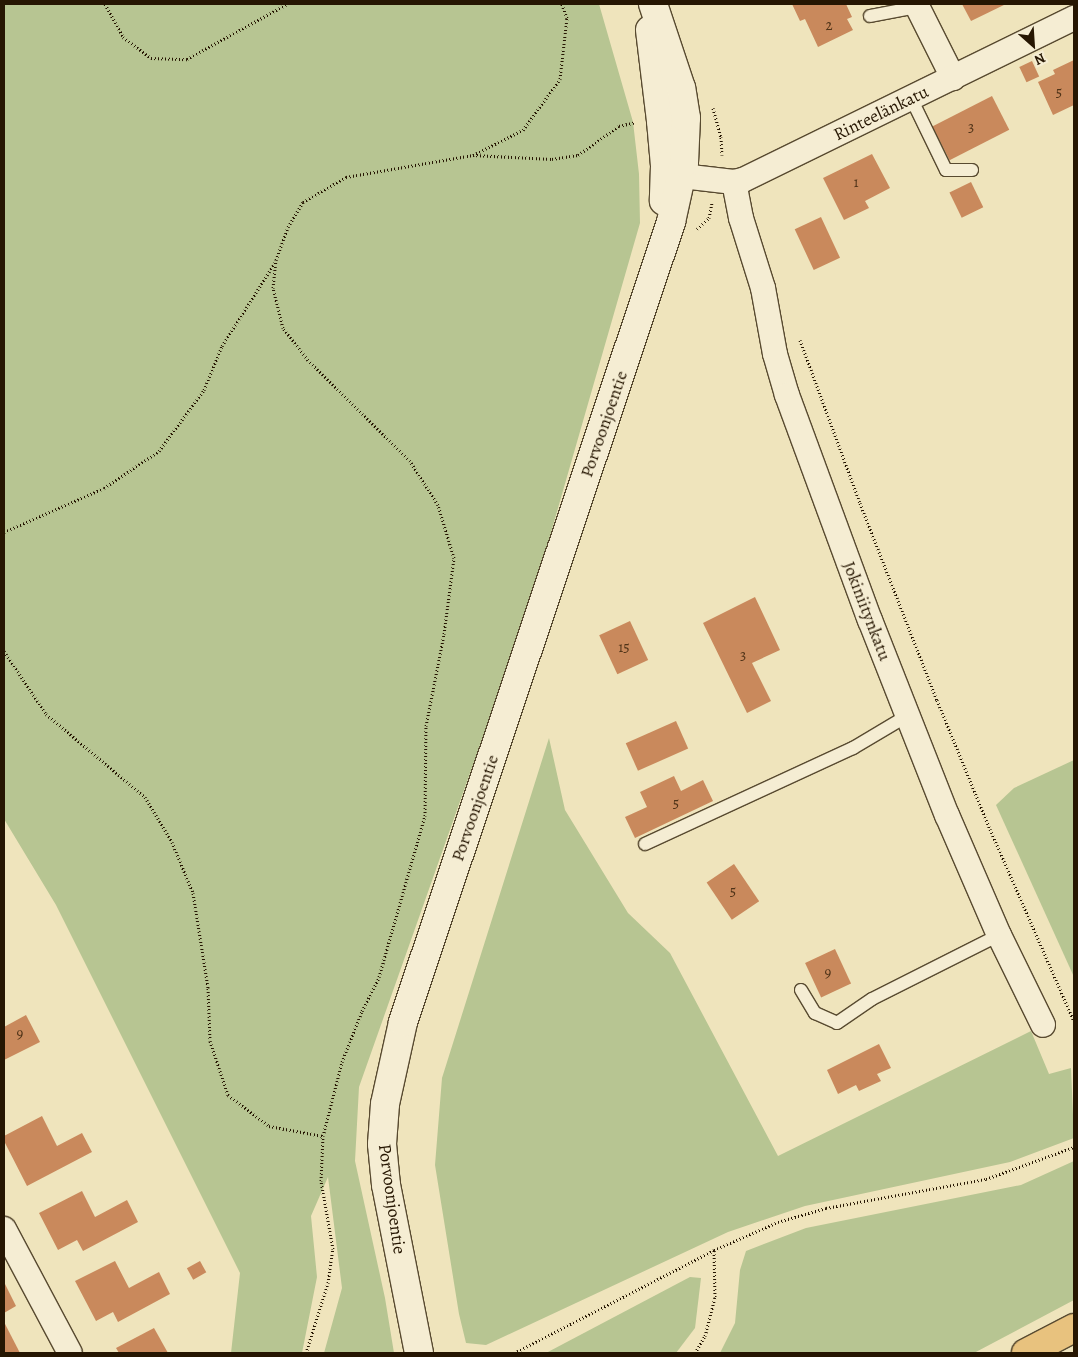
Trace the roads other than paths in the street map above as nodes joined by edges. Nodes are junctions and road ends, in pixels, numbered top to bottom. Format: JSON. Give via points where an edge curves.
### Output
{"nodes":[{"id":1,"x":645,"y":4,"type":"edge"},
{"id":2,"x":653,"y":4,"type":"edge"},
{"id":3,"x":916,"y":5,"type":"edge"},
{"id":4,"x":870,"y":16,"type":"dead end"},
{"id":5,"x":1074,"y":18,"type":"edge"},
{"id":6,"x":953,"y":78,"type":"junction"},
{"id":7,"x":911,"y":98,"type":"junction"},
{"id":8,"x":972,"y":170,"type":"dead end"},
{"id":9,"x":682,"y":176,"type":"junction"},
{"id":10,"x":725,"y":181,"type":"junction"},
{"id":11,"x":655,"y":275,"type":"junction"},
{"id":12,"x":907,"y":716,"type":"junction"},
{"id":13,"x":645,"y":844,"type":"dead end"},
{"id":14,"x":999,"y":935,"type":"junction"},
{"id":15,"x":801,"y":990,"type":"dead end"},
{"id":16,"x":1043,"y":1026,"type":"dead end"},
{"id":17,"x":4,"y":1229,"type":"edge"},
{"id":18,"x":1074,"y":1328,"type":"edge"},
{"id":19,"x":70,"y":1353,"type":"edge"},
{"id":20,"x":419,"y":1353,"type":"edge"},
{"id":21,"x":1026,"y":1353,"type":"edge"}],
"edges":[{"from":1,"to":11,"type":"street","name":"Porvoonjoentie","via":[[665,166]]},
{"from":2,"to":9,"type":"street","name":"Porvoonjoentie","via":[[685,110]]},
{"from":3,"to":4,"type":"lane"},
{"from":3,"to":6,"type":"street"},
{"from":5,"to":6,"type":"street","name":"Rinteelänkatu"},
{"from":6,"to":7,"type":"street","name":"Rinteelänkatu"},
{"from":7,"to":8,"type":"lane","via":[[946,170]]},
{"from":7,"to":10,"type":"street","name":"Rinteelänkatu","via":[[755,176]]},
{"from":9,"to":10,"type":"street","name":"Rinteelänkatu"},
{"from":9,"to":11,"type":"street","name":"Porvoonjoentie"},
{"from":10,"to":12,"type":"street","name":"Jokiniitynkatu","via":[[741,218],[761,282],[775,354],[787,395]]},
{"from":11,"to":20,"type":"street","name":"Porvoonjoentie","via":[[403,1022],[393,1064],[382,1144],[386,1185]]},
{"from":12,"to":13,"type":"lane","via":[[853,748]]},
{"from":12,"to":14,"type":"street","name":"Jokiniitynkatu"},
{"from":14,"to":15,"type":"lane","via":[[872,999],[837,1024],[815,1013]]},
{"from":14,"to":16,"type":"street","name":"Jokiniitynkatu"},
{"from":17,"to":19,"type":"street"},
{"from":18,"to":21,"type":"highway"}]}
